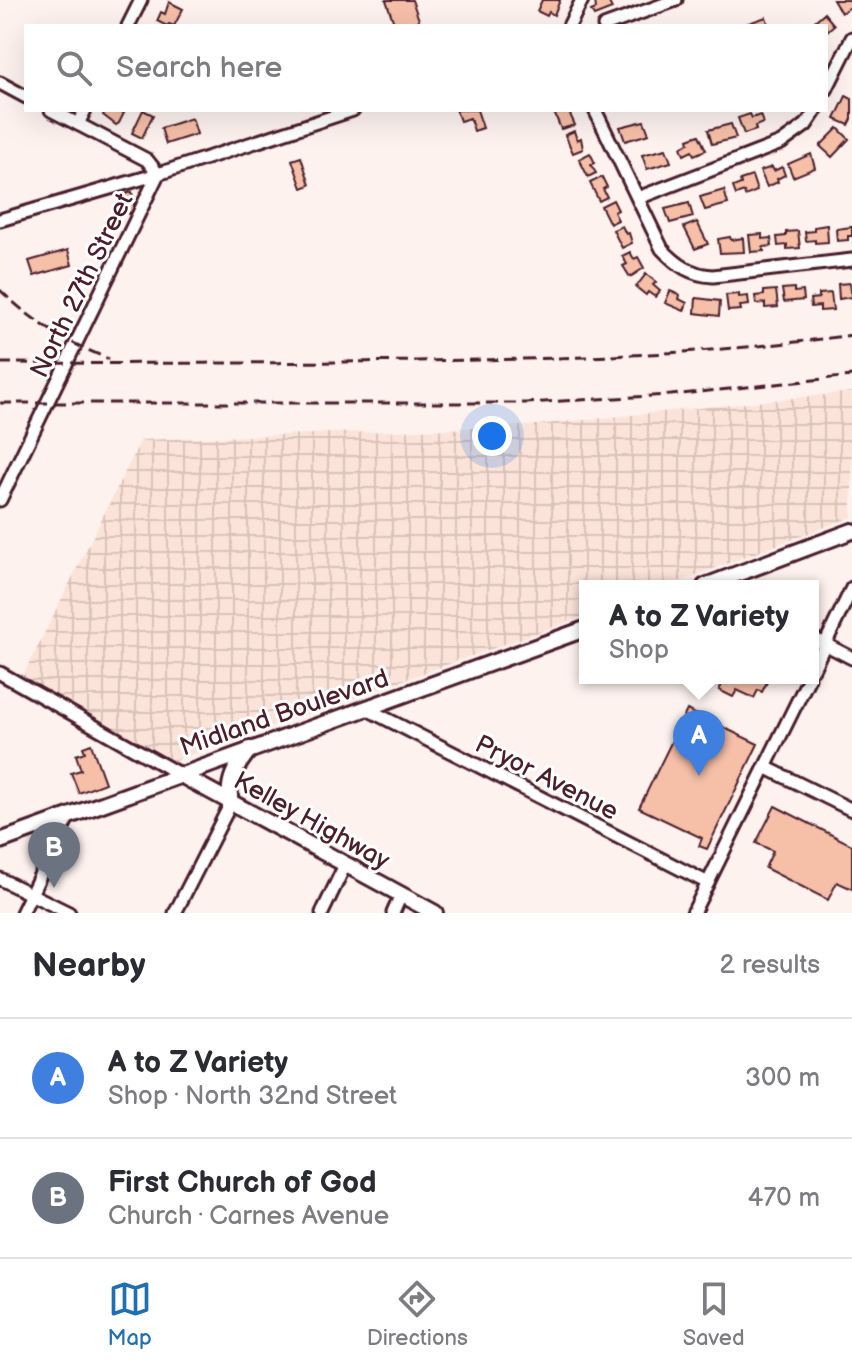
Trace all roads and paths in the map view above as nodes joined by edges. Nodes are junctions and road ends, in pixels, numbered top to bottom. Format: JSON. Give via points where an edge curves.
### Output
{"nodes":[{"id":1,"x":141,"y":0,"type":"edge"},
{"id":2,"x":582,"y":0,"type":"edge"},
{"id":3,"x":676,"y":0,"type":"edge"},
{"id":4,"x":129,"y":24,"type":"edge"},
{"id":5,"x":570,"y":24,"type":"edge"},
{"id":6,"x":610,"y":24,"type":"edge"},
{"id":7,"x":852,"y":38,"type":"edge"},
{"id":8,"x":0,"y":83,"type":"edge"},
{"id":9,"x":828,"y":86,"type":"edge"},
{"id":10,"x":24,"y":96,"type":"edge"},
{"id":11,"x":55,"y":112,"type":"edge"},
{"id":12,"x":84,"y":112,"type":"edge"},
{"id":13,"x":347,"y":112,"type":"edge"},
{"id":14,"x":599,"y":112,"type":"edge"},
{"id":15,"x":815,"y":112,"type":"edge"},
{"id":16,"x":78,"y":124,"type":"junction"},
{"id":17,"x":158,"y":174,"type":"junction"},
{"id":18,"x":638,"y":198,"type":"junction"},
{"id":19,"x":0,"y":220,"type":"edge"},
{"id":20,"x":852,"y":260,"type":"edge"},
{"id":21,"x":0,"y":500,"type":"edge"},
{"id":22,"x":852,"y":531,"type":"edge"},
{"id":23,"x":724,"y":580,"type":"edge"},
{"id":24,"x":852,"y":588,"type":"edge"},
{"id":25,"x":579,"y":631,"type":"edge"},
{"id":26,"x":819,"y":641,"type":"edge"},
{"id":27,"x":825,"y":644,"type":"junction"},
{"id":28,"x":819,"y":656,"type":"edge"},
{"id":29,"x":852,"y":658,"type":"edge"},
{"id":30,"x":0,"y":673,"type":"edge"},
{"id":31,"x":806,"y":684,"type":"edge"},
{"id":32,"x":367,"y":709,"type":"junction"},
{"id":33,"x":250,"y":749,"type":"junction"},
{"id":34,"x":765,"y":767,"type":"junction"},
{"id":35,"x":179,"y":774,"type":"junction"},
{"id":36,"x":231,"y":803,"type":"junction"},
{"id":37,"x":852,"y":810,"type":"edge"},
{"id":38,"x":69,"y":815,"type":"junction"},
{"id":39,"x":0,"y":841,"type":"edge"},
{"id":40,"x":345,"y":865,"type":"junction"},
{"id":41,"x":0,"y":879,"type":"edge"},
{"id":42,"x":708,"y":883,"type":"junction"},
{"id":43,"x":31,"y":895,"type":"junction"},
{"id":44,"x":401,"y":895,"type":"junction"},
{"id":45,"x":22,"y":913,"type":"edge"},
{"id":46,"x":69,"y":913,"type":"edge"},
{"id":47,"x":175,"y":913,"type":"edge"},
{"id":48,"x":322,"y":913,"type":"edge"},
{"id":49,"x":393,"y":913,"type":"edge"},
{"id":50,"x":435,"y":913,"type":"edge"},
{"id":51,"x":693,"y":913,"type":"edge"}],
"edges":[{"from":1,"to":4,"type":"street"},
{"from":2,"to":5,"type":"street"},
{"from":3,"to":6,"type":"street"},
{"from":7,"to":9,"type":"street"},
{"from":8,"to":10,"type":"street"},
{"from":11,"to":16,"type":"street"},
{"from":12,"to":16,"type":"street"},
{"from":13,"to":17,"type":"street"},
{"from":14,"to":18,"type":"street"},
{"from":15,"to":18,"type":"street","via":[[781,143]]},
{"from":16,"to":17,"type":"street","via":[[147,160]]},
{"from":17,"to":19,"type":"street"},
{"from":17,"to":21,"type":"street","name":"North 27th Street"},
{"from":18,"to":20,"type":"street","via":[[662,249],[699,275]]},
{"from":22,"to":23,"type":"main road"},
{"from":24,"to":27,"type":"street"},
{"from":25,"to":32,"type":"main road","name":"Midland Boulevard"},
{"from":26,"to":27,"type":"street"},
{"from":27,"to":28,"type":"street"},
{"from":27,"to":29,"type":"street"},
{"from":30,"to":35,"type":"street","name":"Kelley Highway"},
{"from":31,"to":34,"type":"street"},
{"from":32,"to":33,"type":"main road","name":"Midland Boulevard"},
{"from":32,"to":42,"type":"street","name":"Pryor Avenue"},
{"from":33,"to":35,"type":"main road","name":"Midland Boulevard"},
{"from":33,"to":36,"type":"main road","via":[[230,778]]},
{"from":34,"to":37,"type":"street"},
{"from":34,"to":42,"type":"street"},
{"from":35,"to":36,"type":"main road","name":"Kelley Highway"},
{"from":35,"to":38,"type":"main road","name":"Midland Boulevard"},
{"from":36,"to":40,"type":"main road","name":"Kelley Highway"},
{"from":36,"to":47,"type":"street"},
{"from":38,"to":39,"type":"main road","name":"Midland Boulevard"},
{"from":38,"to":43,"type":"street"},
{"from":40,"to":44,"type":"main road","name":"Kelley Highway"},
{"from":40,"to":48,"type":"street"},
{"from":41,"to":43,"type":"street"},
{"from":42,"to":51,"type":"street"},
{"from":43,"to":45,"type":"street"},
{"from":43,"to":46,"type":"street"},
{"from":44,"to":49,"type":"street"},
{"from":44,"to":50,"type":"main road","name":"Kelley Highway"}]}
